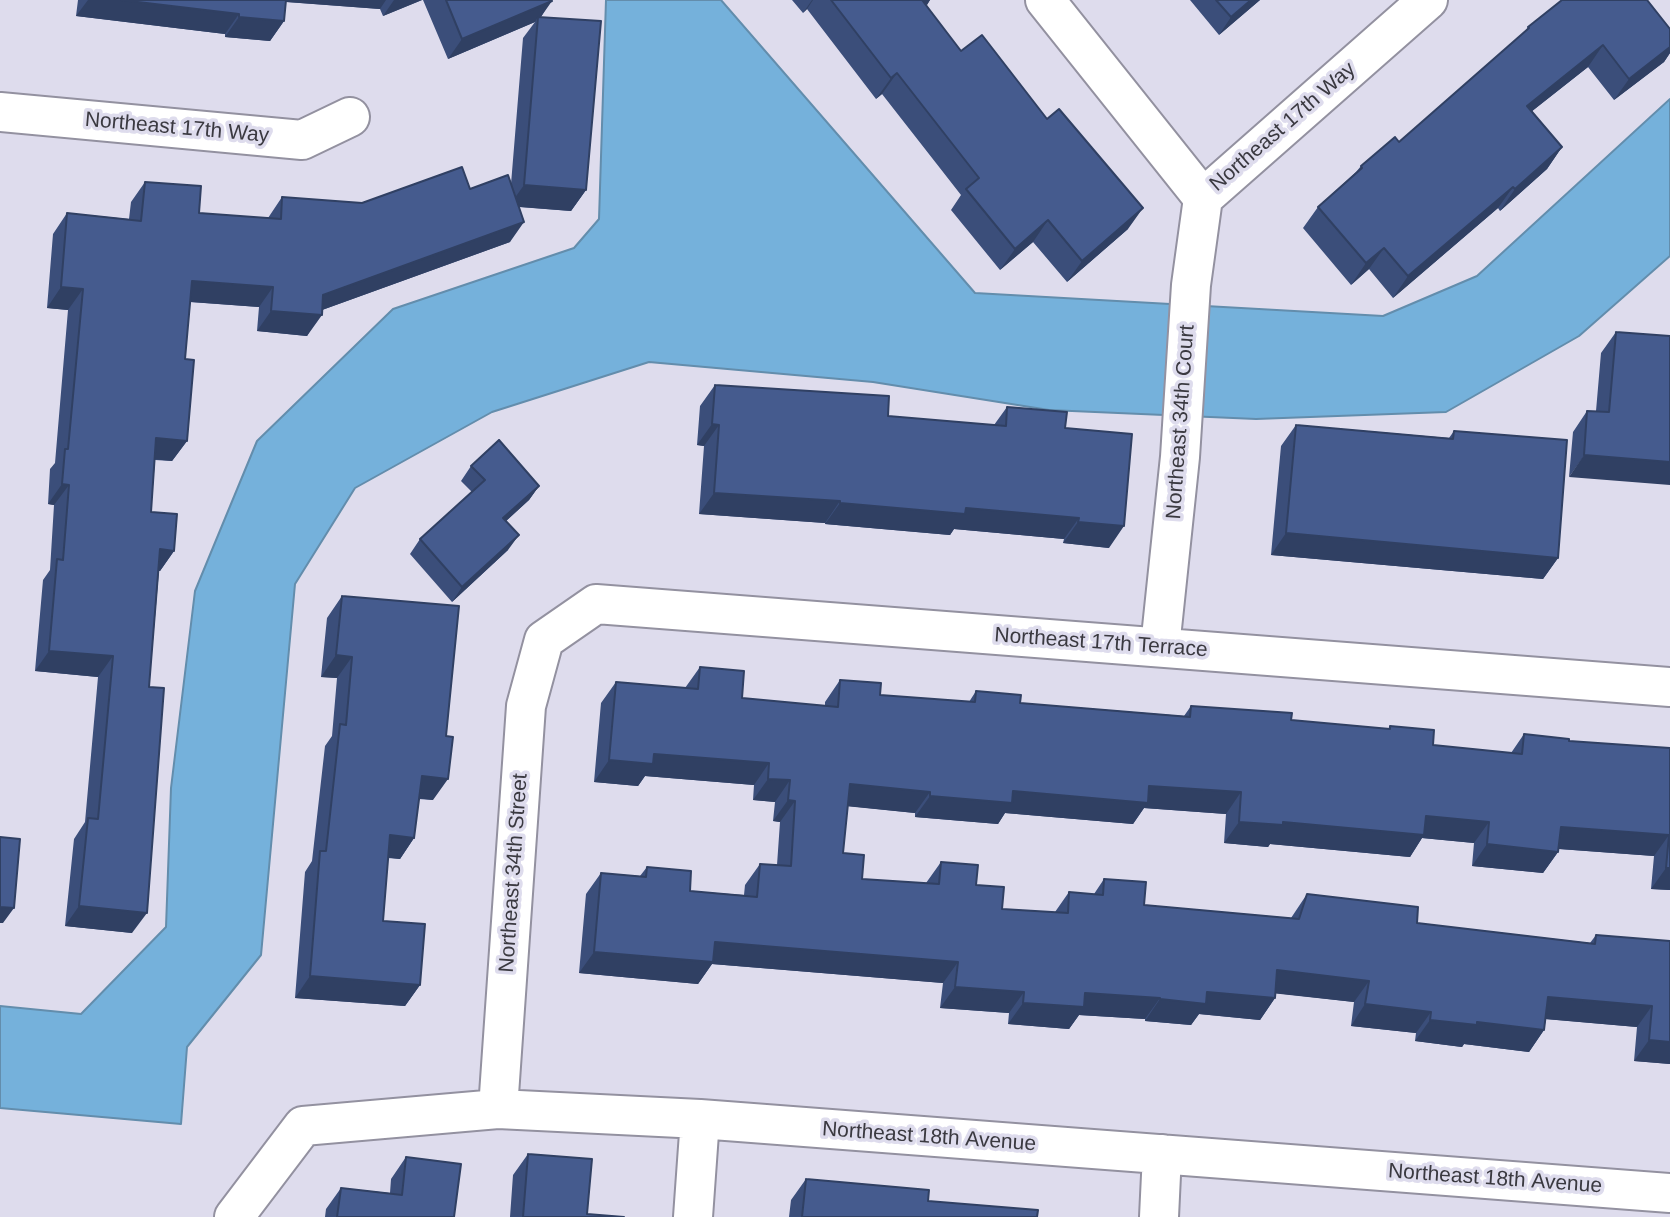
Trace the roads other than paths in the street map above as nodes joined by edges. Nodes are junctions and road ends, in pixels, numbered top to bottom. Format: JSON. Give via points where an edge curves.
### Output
{"nodes":[{"id":1,"x":1045,"y":0,"type":"edge"},
{"id":2,"x":1428,"y":0,"type":"edge"},
{"id":3,"x":0,"y":113,"type":"edge"},
{"id":4,"x":349,"y":117,"type":"dead end"},
{"id":5,"x":1203,"y":198,"type":"junction"},
{"id":6,"x":544,"y":640,"type":"joint"},
{"id":7,"x":1160,"y":647,"type":"junction"},
{"id":8,"x":1670,"y":687,"type":"edge"},
{"id":9,"x":499,"y":1109,"type":"junction"},
{"id":10,"x":700,"y":1119,"type":"junction"},
{"id":11,"x":1162,"y":1154,"type":"junction"},
{"id":12,"x":1670,"y":1193,"type":"edge"},
{"id":13,"x":234,"y":1217,"type":"edge"},
{"id":14,"x":693,"y":1217,"type":"edge"},
{"id":15,"x":1159,"y":1217,"type":"edge"}],
"edges":[{"from":1,"to":5,"type":"street","name":"Northeast 17th Way"},
{"from":2,"to":5,"type":"street","name":"Northeast 17th Way"},
{"from":3,"to":4,"type":"street","name":"Northeast 17th Way","via":[[303,139]]},
{"from":5,"to":7,"type":"street","name":"Northeast 34th Court","via":[[1191,285],[1180,457]]},
{"from":6,"to":7,"type":"street","name":"Northeast 17th Terrace","via":[[596,604]]},
{"from":6,"to":9,"type":"street","name":"Northeast 34th Street","via":[[526,706]]},
{"from":7,"to":8,"type":"street","name":"Northeast 17th Terrace"},
{"from":9,"to":10,"type":"street","name":"Northeast 18th Avenue"},
{"from":9,"to":13,"type":"street","name":"Northeast 18th Avenue","via":[[303,1126]]},
{"from":10,"to":11,"type":"street","name":"Northeast 18th Avenue"},
{"from":10,"to":14,"type":"street"},
{"from":11,"to":12,"type":"street","name":"Northeast 18th Avenue"},
{"from":11,"to":15,"type":"street"}]}
